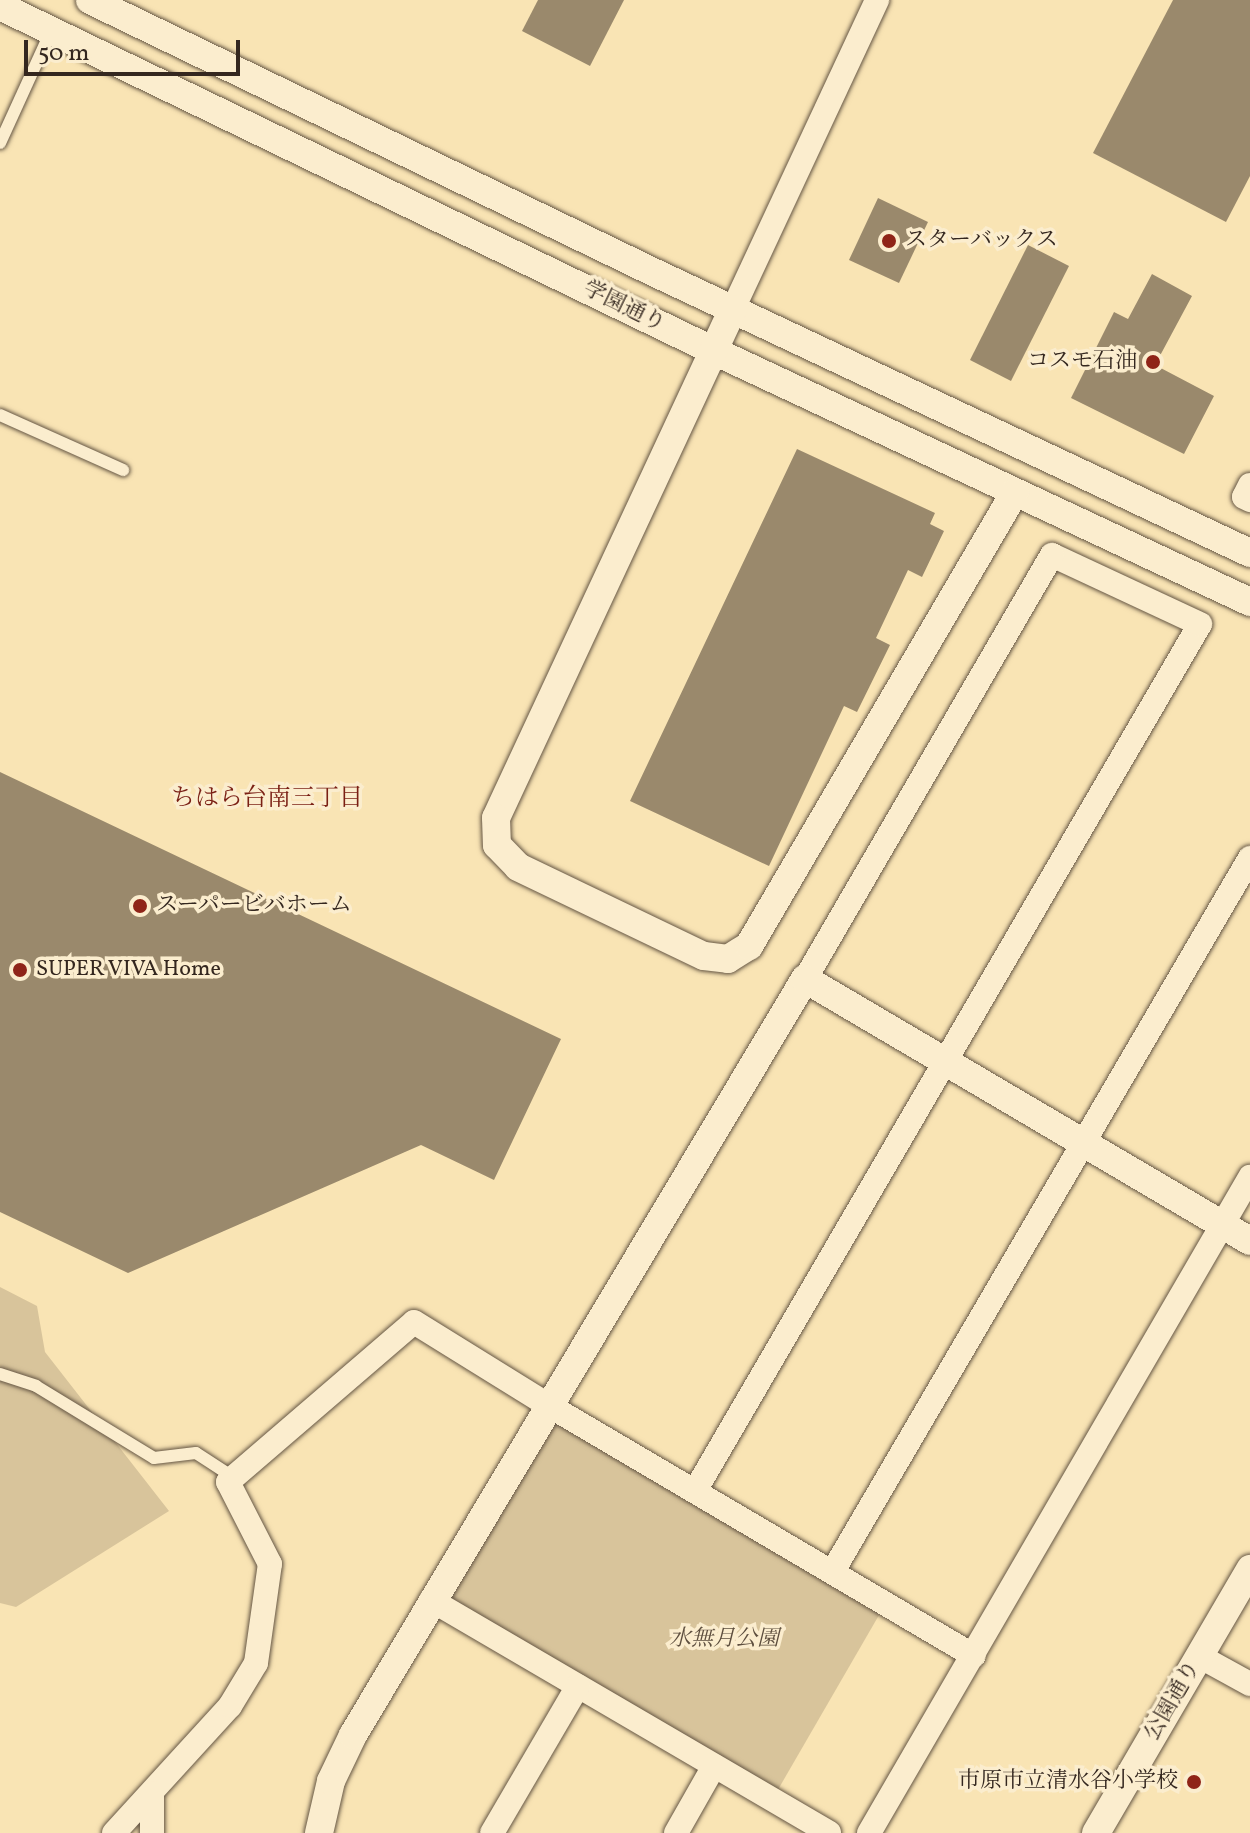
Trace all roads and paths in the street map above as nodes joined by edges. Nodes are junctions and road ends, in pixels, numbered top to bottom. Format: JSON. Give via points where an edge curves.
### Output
{"nodes":[{"id":1,"x":877,"y":0,"type":"edge"},
{"id":2,"x":96,"y":2,"type":"edge"},
{"id":3,"x":0,"y":6,"type":"edge"},
{"id":4,"x":51,"y":31,"type":"junction"},
{"id":5,"x":0,"y":143,"type":"edge"},
{"id":6,"x":733,"y":309,"type":"junction"},
{"id":7,"x":714,"y":351,"type":"junction"},
{"id":8,"x":0,"y":415,"type":"edge"},
{"id":9,"x":123,"y":470,"type":"dead end"},
{"id":10,"x":1250,"y":485,"type":"edge"},
{"id":11,"x":1015,"y":492,"type":"junction"},
{"id":12,"x":1250,"y":500,"type":"edge"},
{"id":13,"x":1250,"y":553,"type":"edge"},
{"id":14,"x":1250,"y":602,"type":"edge"},
{"id":15,"x":1250,"y":858,"type":"edge"},
{"id":16,"x":805,"y":979,"type":"junction"},
{"id":17,"x":946,"y":1062,"type":"junction"},
{"id":18,"x":1084,"y":1144,"type":"junction"},
{"id":19,"x":1250,"y":1177,"type":"edge"},
{"id":20,"x":1222,"y":1225,"type":"junction"},
{"id":21,"x":1250,"y":1241,"type":"edge"},
{"id":22,"x":0,"y":1374,"type":"edge"},
{"id":23,"x":548,"y":1405,"type":"junction"},
{"id":24,"x":233,"y":1477,"type":"junction"},
{"id":25,"x":695,"y":1491,"type":"junction"},
{"id":26,"x":1250,"y":1569,"type":"edge"},
{"id":27,"x":833,"y":1571,"type":"junction"},
{"id":28,"x":431,"y":1600,"type":"junction"},
{"id":29,"x":974,"y":1656,"type":"junction"},
{"id":30,"x":1199,"y":1656,"type":"junction"},
{"id":31,"x":1250,"y":1684,"type":"edge"},
{"id":32,"x":578,"y":1686,"type":"junction"},
{"id":33,"x":714,"y":1766,"type":"junction"},
{"id":34,"x":152,"y":1793,"type":"junction"},
{"id":35,"x":114,"y":1833,"type":"edge"},
{"id":36,"x":152,"y":1833,"type":"edge"},
{"id":37,"x":319,"y":1833,"type":"edge"},
{"id":38,"x":492,"y":1833,"type":"edge"},
{"id":39,"x":676,"y":1833,"type":"edge"},
{"id":40,"x":829,"y":1833,"type":"edge"},
{"id":41,"x":869,"y":1833,"type":"edge"},
{"id":42,"x":1096,"y":1833,"type":"edge"}],
"edges":[{"from":1,"to":6,"type":"street"},
{"from":2,"to":6,"type":"street","name":"学園通り"},
{"from":3,"to":4,"type":"street","name":"学園通り"},
{"from":4,"to":5,"type":"lane"},
{"from":4,"to":7,"type":"street","name":"学園通り"},
{"from":6,"to":7,"type":"street"},
{"from":6,"to":13,"type":"street","name":"学園通り"},
{"from":7,"to":11,"type":"street","name":"学園通り"},
{"from":7,"to":11,"type":"street","via":[[496,818],[497,845],[518,867],[704,956],[728,959],[749,946],[763,926]]},
{"from":8,"to":9,"type":"lane"},
{"from":10,"to":12,"type":"street","via":[[1244,497]]},
{"from":11,"to":14,"type":"street","name":"学園通り"},
{"from":15,"to":18,"type":"street"},
{"from":16,"to":17,"type":"street"},
{"from":16,"to":17,"type":"street","via":[[1052,555],[1200,624]]},
{"from":16,"to":23,"type":"street"},
{"from":17,"to":18,"type":"street"},
{"from":17,"to":25,"type":"street"},
{"from":18,"to":20,"type":"street"},
{"from":18,"to":27,"type":"street"},
{"from":19,"to":20,"type":"street"},
{"from":20,"to":21,"type":"street"},
{"from":20,"to":29,"type":"street"},
{"from":22,"to":24,"type":"lane","via":[[36,1386],[154,1458],[196,1453]]},
{"from":23,"to":24,"type":"street","via":[[414,1322]]},
{"from":23,"to":25,"type":"street"},
{"from":23,"to":28,"type":"street"},
{"from":24,"to":34,"type":"street","via":[[228,1482],[270,1564],[256,1663],[230,1706]]},
{"from":25,"to":27,"type":"street"},
{"from":26,"to":30,"type":"street","name":"公園通り"},
{"from":27,"to":29,"type":"street"},
{"from":28,"to":32,"type":"street"},
{"from":28,"to":37,"type":"street","via":[[353,1735],[331,1781]]},
{"from":29,"to":41,"type":"street"},
{"from":30,"to":31,"type":"street"},
{"from":30,"to":42,"type":"street","name":"公園通り"},
{"from":32,"to":33,"type":"street"},
{"from":32,"to":38,"type":"street"},
{"from":33,"to":39,"type":"street"},
{"from":33,"to":40,"type":"street"},
{"from":34,"to":35,"type":"street"},
{"from":34,"to":36,"type":"street"}]}
